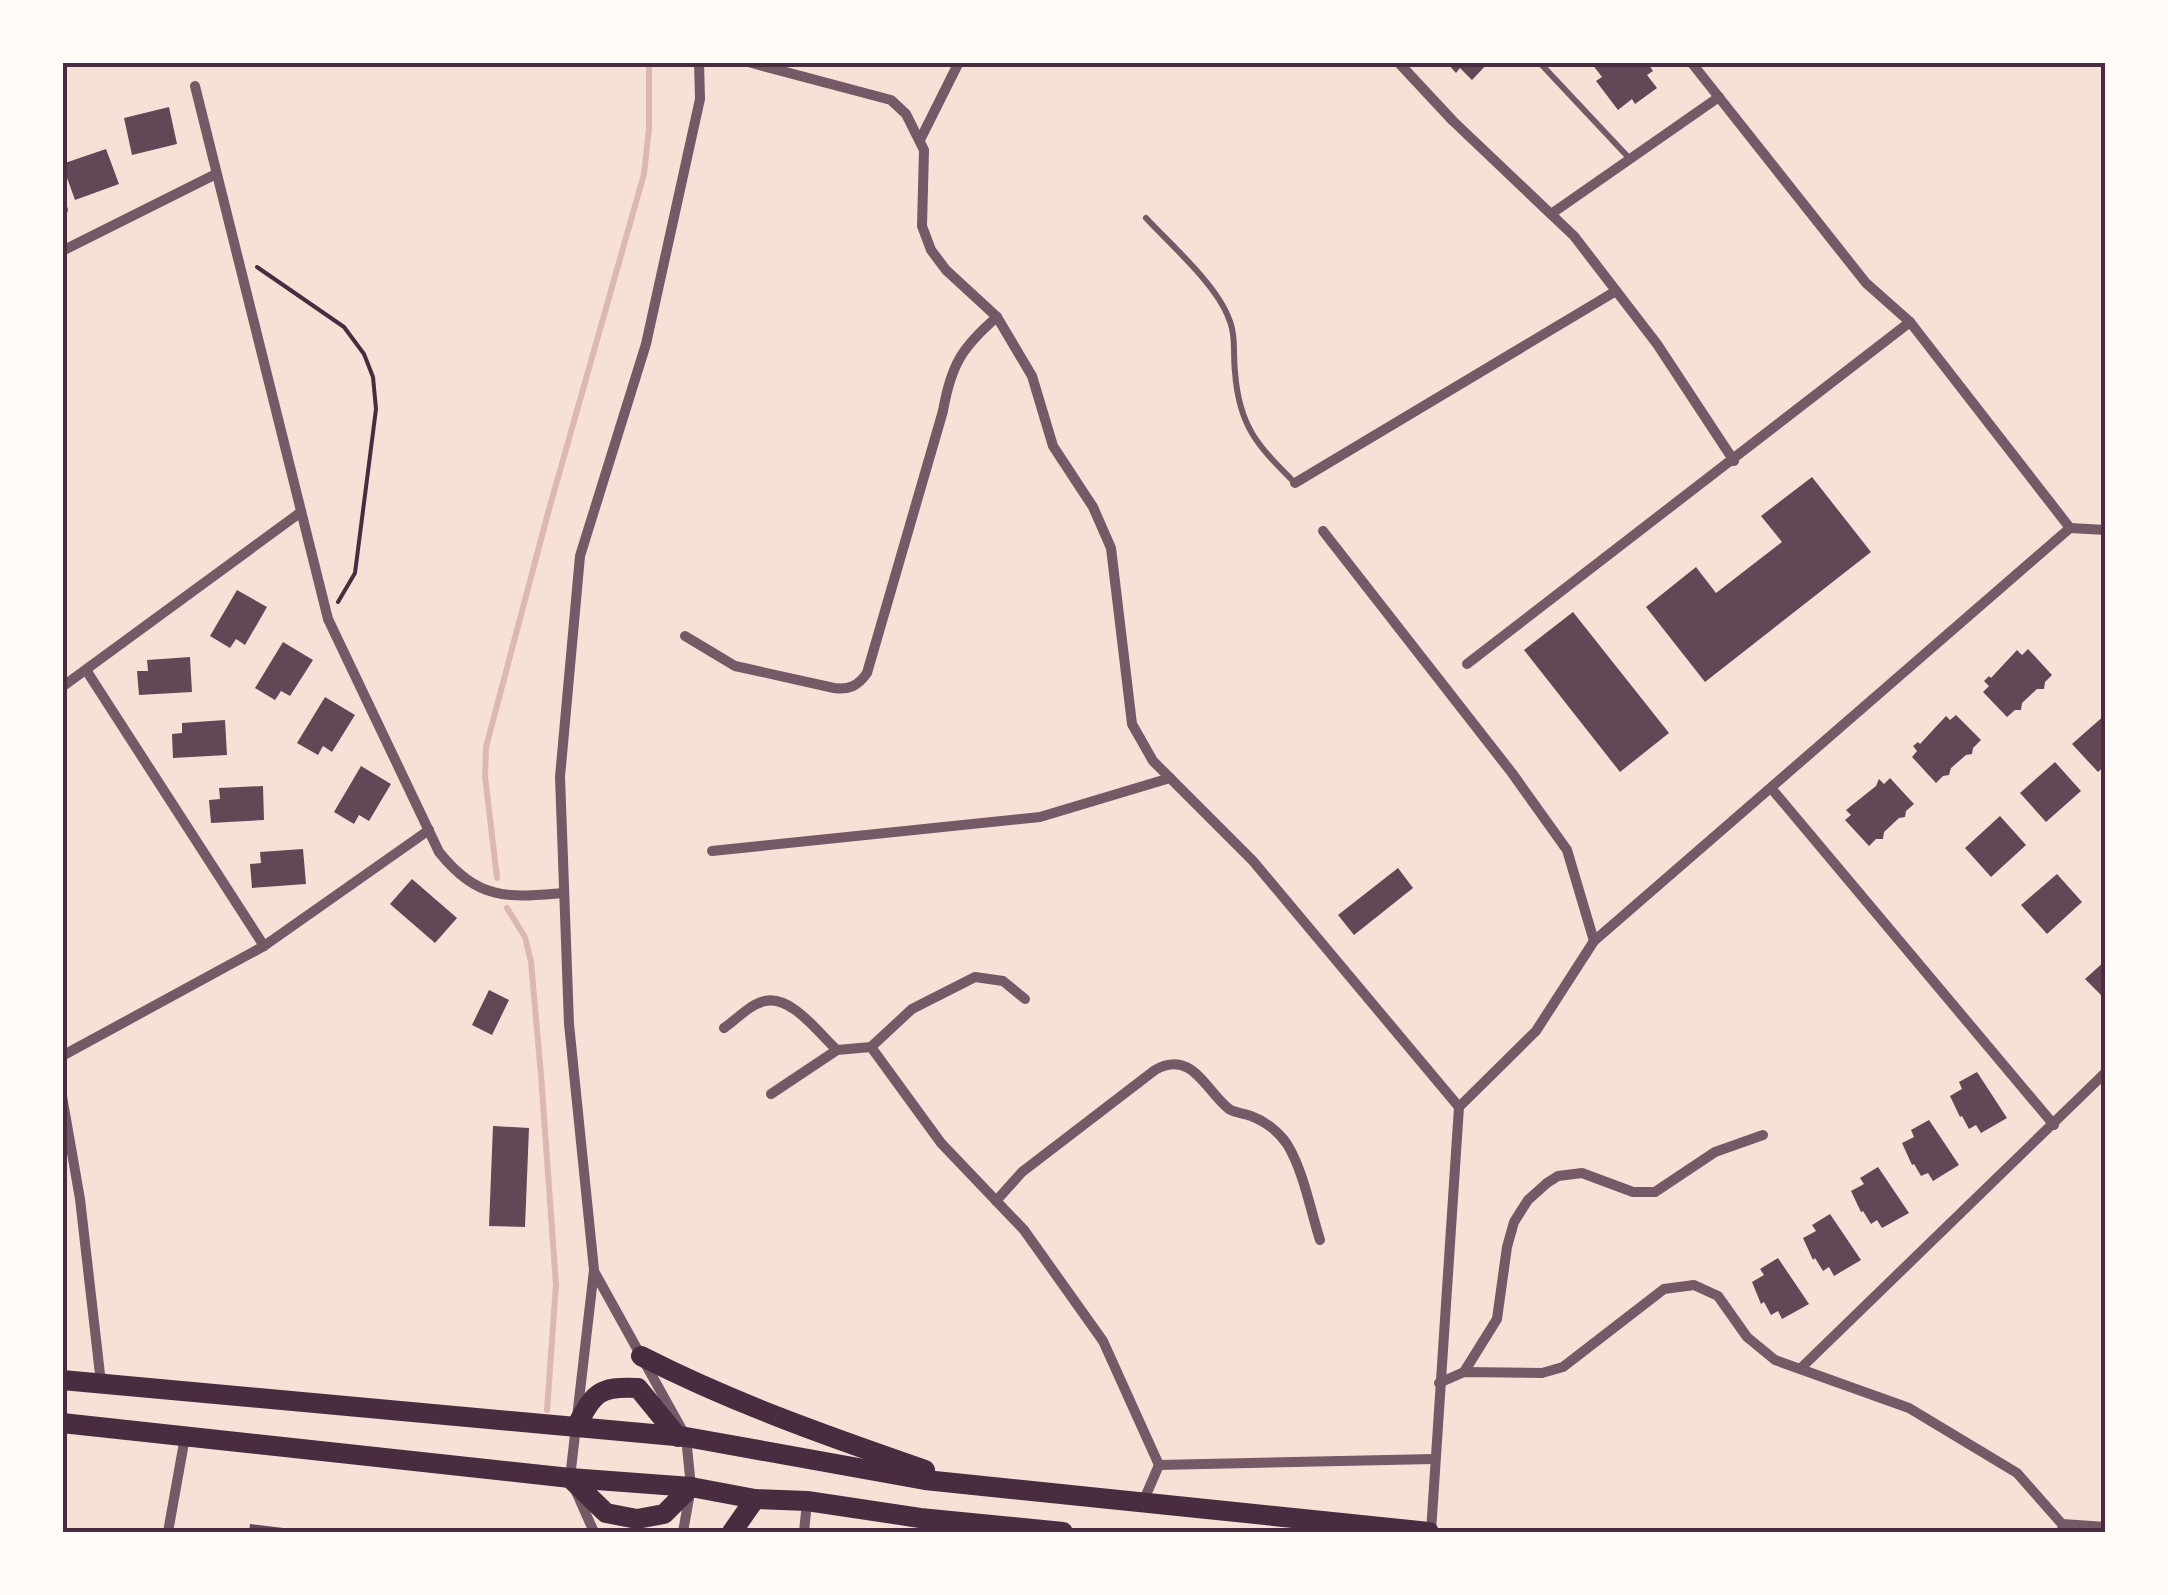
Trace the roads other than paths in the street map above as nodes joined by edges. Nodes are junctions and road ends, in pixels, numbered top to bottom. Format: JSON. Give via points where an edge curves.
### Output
{"nodes":[{"id":1,"x":698,"y":62,"type":"edge"},
{"id":2,"x":748,"y":62,"type":"edge"},
{"id":3,"x":959,"y":62,"type":"edge"},
{"id":4,"x":1398,"y":62,"type":"edge"},
{"id":5,"x":1540,"y":62,"type":"edge"},
{"id":6,"x":1691,"y":62,"type":"edge"},
{"id":7,"x":195,"y":86,"type":"dead end"},
{"id":8,"x":1719,"y":97,"type":"junction"},
{"id":9,"x":920,"y":140,"type":"junction"},
{"id":10,"x":1630,"y":159,"type":"junction"},
{"id":11,"x":216,"y":174,"type":"junction"},
{"id":12,"x":1551,"y":214,"type":"junction"},
{"id":13,"x":1146,"y":218,"type":"dead end"},
{"id":14,"x":62,"y":251,"type":"edge"},
{"id":15,"x":1616,"y":291,"type":"junction"},
{"id":16,"x":997,"y":317,"type":"junction"},
{"id":17,"x":1910,"y":322,"type":"junction"},
{"id":18,"x":1734,"y":461,"type":"junction"},
{"id":19,"x":1294,"y":483,"type":"joint"},
{"id":20,"x":301,"y":512,"type":"junction"},
{"id":21,"x":2070,"y":528,"type":"junction"},
{"id":22,"x":1324,"y":530,"type":"dead end"},
{"id":23,"x":2106,"y":530,"type":"edge"},
{"id":24,"x":684,"y":636,"type":"dead end"},
{"id":25,"x":1467,"y":664,"type":"dead end"},
{"id":26,"x":86,"y":670,"type":"junction"},
{"id":27,"x":62,"y":687,"type":"edge"},
{"id":28,"x":1170,"y":778,"type":"junction"},
{"id":29,"x":1771,"y":788,"type":"junction"},
{"id":30,"x":429,"y":830,"type":"junction"},
{"id":31,"x":712,"y":851,"type":"dead end"},
{"id":32,"x":564,"y":894,"type":"junction"},
{"id":33,"x":1594,"y":941,"type":"junction"},
{"id":34,"x":264,"y":946,"type":"junction"},
{"id":35,"x":1025,"y":999,"type":"dead end"},
{"id":36,"x":724,"y":1028,"type":"dead end"},
{"id":37,"x":871,"y":1047,"type":"junction"},
{"id":38,"x":836,"y":1050,"type":"junction"},
{"id":39,"x":62,"y":1056,"type":"edge"},
{"id":40,"x":2106,"y":1072,"type":"edge"},
{"id":41,"x":771,"y":1094,"type":"dead end"},
{"id":42,"x":62,"y":1096,"type":"edge"},
{"id":43,"x":1459,"y":1106,"type":"junction"},
{"id":44,"x":2054,"y":1125,"type":"junction"},
{"id":45,"x":1762,"y":1136,"type":"dead end"},
{"id":46,"x":996,"y":1201,"type":"junction"},
{"id":47,"x":1320,"y":1240,"type":"dead end"},
{"id":48,"x":594,"y":1270,"type":"junction"},
{"id":49,"x":641,"y":1356,"type":"junction"},
{"id":50,"x":1800,"y":1369,"type":"junction"},
{"id":51,"x":1464,"y":1372,"type":"junction"},
{"id":52,"x":62,"y":1380,"type":"edge"},
{"id":53,"x":101,"y":1383,"type":"junction"},
{"id":54,"x":1439,"y":1383,"type":"junction"},
{"id":55,"x":62,"y":1424,"type":"edge"},
{"id":56,"x":576,"y":1428,"type":"junction"},
{"id":57,"x":185,"y":1436,"type":"junction"},
{"id":58,"x":682,"y":1437,"type":"junction"},
{"id":59,"x":1434,"y":1459,"type":"junction"},
{"id":60,"x":1159,"y":1465,"type":"junction"},
{"id":61,"x":570,"y":1478,"type":"junction"},
{"id":62,"x":969,"y":1485,"type":"junction"},
{"id":63,"x":691,"y":1488,"type":"junction"},
{"id":64,"x":755,"y":1500,"type":"junction"},
{"id":65,"x":807,"y":1501,"type":"junction"},
{"id":66,"x":1143,"y":1502,"type":"junction"},
{"id":67,"x":2106,"y":1527,"type":"edge"},
{"id":68,"x":2062,"y":1528,"type":"edge"},
{"id":69,"x":168,"y":1532,"type":"edge"},
{"id":70,"x":594,"y":1532,"type":"edge"},
{"id":71,"x":684,"y":1532,"type":"edge"},
{"id":72,"x":732,"y":1532,"type":"edge"},
{"id":73,"x":804,"y":1532,"type":"edge"},
{"id":74,"x":1063,"y":1532,"type":"edge"},
{"id":75,"x":1430,"y":1532,"type":"edge"}],
"edges":[{"from":1,"to":32,"type":"street","via":[[700,99],[646,344],[580,556],[560,777]]},
{"from":2,"to":9,"type":"street","via":[[892,100]]},
{"from":3,"to":9,"type":"street"},
{"from":4,"to":12,"type":"street"},
{"from":5,"to":10,"type":"lane"},
{"from":6,"to":8,"type":"street"},
{"from":7,"to":11,"type":"street"},
{"from":8,"to":10,"type":"street"},
{"from":8,"to":17,"type":"street","via":[[1866,283]]},
{"from":9,"to":16,"type":"street","via":[[922,226],[931,250]]},
{"from":10,"to":12,"type":"street"},
{"from":11,"to":14,"type":"street"},
{"from":11,"to":20,"type":"street"},
{"from":12,"to":15,"type":"street"},
{"from":13,"to":19,"type":"lane","via":[[1220,302],[1230,320],[1242,418],[1256,444]]},
{"from":15,"to":18,"type":"street"},
{"from":15,"to":19,"type":"street"},
{"from":16,"to":24,"type":"street","via":[[969,342],[950,374],[861,682],[844,690],[734,666]]},
{"from":16,"to":28,"type":"street","via":[[1032,376],[1053,446],[1111,548],[1132,724]]},
{"from":17,"to":18,"type":"street"},
{"from":17,"to":21,"type":"street"},
{"from":18,"to":25,"type":"street"},
{"from":20,"to":26,"type":"street"},
{"from":20,"to":30,"type":"street","via":[[328,618]]},
{"from":21,"to":23,"type":"street"},
{"from":21,"to":29,"type":"street"},
{"from":22,"to":33,"type":"street","via":[[1567,850]]},
{"from":26,"to":27,"type":"street"},
{"from":26,"to":34,"type":"street"},
{"from":28,"to":31,"type":"street","via":[[1040,817]]},
{"from":28,"to":43,"type":"street","via":[[1253,861]]},
{"from":29,"to":33,"type":"street"},
{"from":29,"to":44,"type":"street"},
{"from":30,"to":32,"type":"street","via":[[458,875],[484,891],[514,898]]},
{"from":30,"to":34,"type":"street"},
{"from":32,"to":48,"type":"street","via":[[569,1024]]},
{"from":33,"to":43,"type":"street","via":[[1536,1032]]},
{"from":34,"to":39,"type":"street"},
{"from":35,"to":37,"type":"street","via":[[1003,980],[975,977],[912,1009]]},
{"from":36,"to":38,"type":"street","via":[[775,1000]]},
{"from":37,"to":38,"type":"street"},
{"from":37,"to":46,"type":"street","via":[[941,1144]]},
{"from":38,"to":41,"type":"street"},
{"from":40,"to":44,"type":"street"},
{"from":42,"to":53,"type":"street"},
{"from":43,"to":54,"type":"street"},
{"from":44,"to":50,"type":"street"},
{"from":45,"to":51,"type":"street","via":[[1715,1152],[1655,1192],[1633,1192],[1582,1173],[1547,1183],[1514,1222],[1497,1319]]},
{"from":46,"to":47,"type":"street","via":[[1022,1172],[1155,1070],[1182,1064],[1231,1111],[1270,1126],[1285,1141]]},
{"from":46,"to":60,"type":"street","via":[[1103,1340]]},
{"from":48,"to":49,"type":"street"},
{"from":48,"to":56,"type":"street"},
{"from":49,"to":58,"type":"street"},
{"from":49,"to":62,"type":"main road","via":[[795,1426]]},
{"from":50,"to":51,"type":"street","via":[[1775,1360],[1718,1296],[1694,1284],[1664,1289],[1563,1367]]},
{"from":50,"to":68,"type":"street","via":[[1909,1408],[2017,1473]]},
{"from":51,"to":54,"type":"street"},
{"from":52,"to":53,"type":"main road"},
{"from":53,"to":56,"type":"main road"},
{"from":54,"to":59,"type":"street"},
{"from":55,"to":57,"type":"main road"},
{"from":56,"to":58,"type":"main road"},
{"from":56,"to":58,"type":"main road","via":[[592,1398],[609,1386],[638,1388]]},
{"from":56,"to":61,"type":"street"},
{"from":57,"to":61,"type":"main road"},
{"from":57,"to":69,"type":"street"},
{"from":58,"to":62,"type":"main road"},
{"from":58,"to":63,"type":"street"},
{"from":59,"to":60,"type":"street"},
{"from":59,"to":75,"type":"street"},
{"from":60,"to":66,"type":"street"},
{"from":61,"to":63,"type":"main road"},
{"from":61,"to":63,"type":"main road","via":[[606,1513],[637,1519],[664,1514]]},
{"from":61,"to":70,"type":"street"},
{"from":62,"to":66,"type":"main road"},
{"from":63,"to":64,"type":"main road"},
{"from":63,"to":71,"type":"street"},
{"from":64,"to":65,"type":"main road"},
{"from":64,"to":72,"type":"main road"},
{"from":65,"to":73,"type":"street"},
{"from":65,"to":74,"type":"main road"},
{"from":66,"to":75,"type":"main road"},
{"from":67,"to":68,"type":"street"}]}
